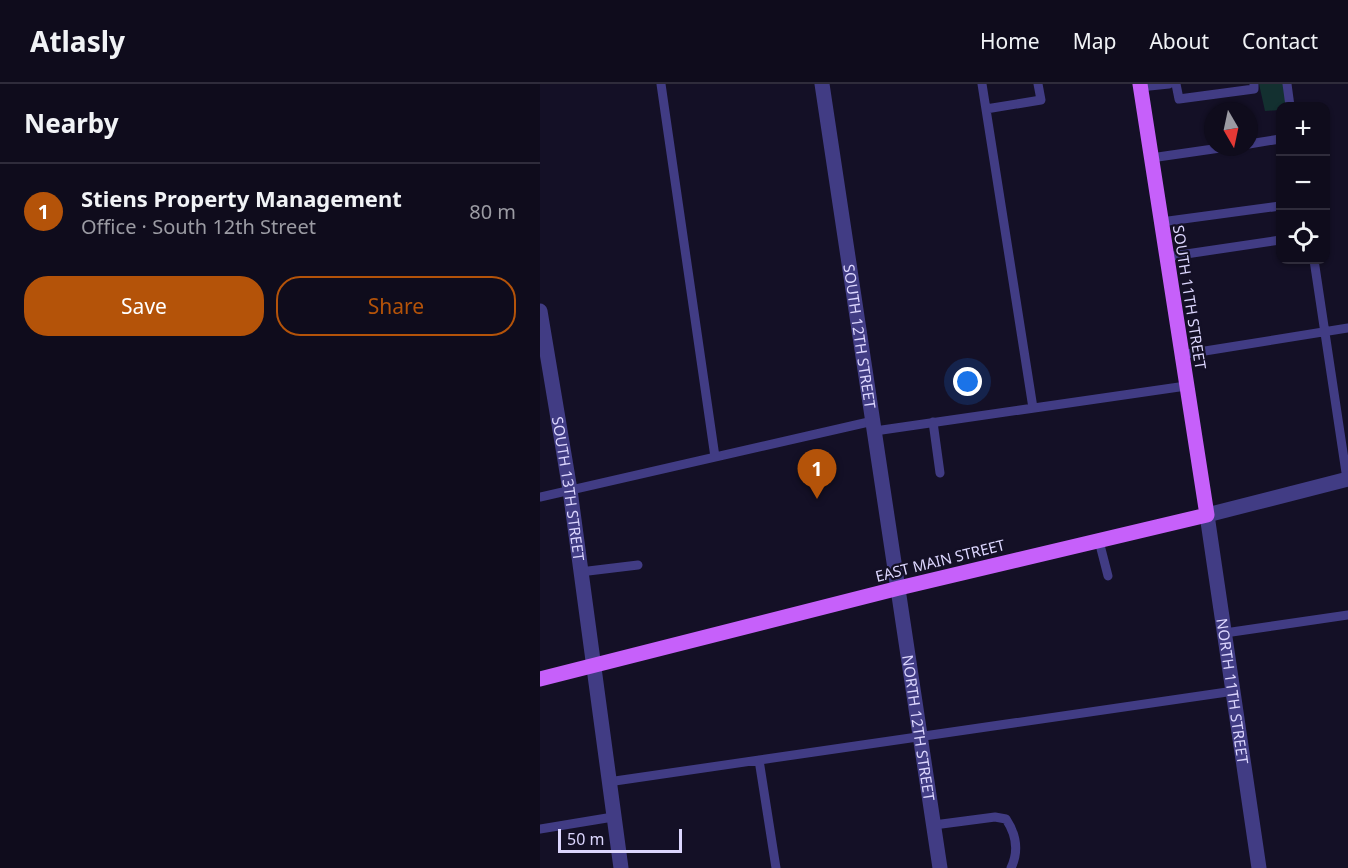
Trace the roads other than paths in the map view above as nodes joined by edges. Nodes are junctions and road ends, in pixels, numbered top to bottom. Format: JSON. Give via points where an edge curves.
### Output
{"nodes":[{"id":1,"x":661,"y":84,"type":"edge"},
{"id":2,"x":822,"y":84,"type":"edge"},
{"id":3,"x":982,"y":84,"type":"edge"},
{"id":4,"x":1038,"y":84,"type":"edge"},
{"id":5,"x":1168,"y":84,"type":"edge"},
{"id":6,"x":1176,"y":84,"type":"edge"},
{"id":7,"x":1254,"y":84,"type":"edge"},
{"id":8,"x":1287,"y":84,"type":"edge"},
{"id":9,"x":1140,"y":85,"type":"edge"},
{"id":10,"x":1289,"y":102,"type":"edge"},
{"id":11,"x":986,"y":109,"type":"junction"},
{"id":12,"x":1276,"y":140,"type":"edge"},
{"id":13,"x":1258,"y":143,"type":"edge"},
{"id":14,"x":1204,"y":150,"type":"edge"},
{"id":15,"x":1151,"y":158,"type":"junction"},
{"id":16,"x":1276,"y":207,"type":"edge"},
{"id":17,"x":1161,"y":222,"type":"junction"},
{"id":18,"x":1276,"y":241,"type":"edge"},
{"id":19,"x":1166,"y":257,"type":"junction"},
{"id":20,"x":1315,"y":264,"type":"edge"},
{"id":21,"x":540,"y":311,"type":"edge"},
{"id":22,"x":1348,"y":328,"type":"edge"},
{"id":23,"x":1325,"y":332,"type":"junction"},
{"id":24,"x":1180,"y":355,"type":"junction"},
{"id":25,"x":1186,"y":386,"type":"junction"},
{"id":26,"x":1033,"y":408,"type":"junction"},
{"id":27,"x":933,"y":422,"type":"junction"},
{"id":28,"x":874,"y":426,"type":"junction"},
{"id":29,"x":715,"y":457,"type":"junction"},
{"id":30,"x":940,"y":473,"type":"dead end"},
{"id":31,"x":1348,"y":479,"type":"edge"},
{"id":32,"x":570,"y":490,"type":"junction"},
{"id":33,"x":540,"y":497,"type":"edge"},
{"id":34,"x":1207,"y":515,"type":"junction"},
{"id":35,"x":1099,"y":541,"type":"junction"},
{"id":36,"x":638,"y":565,"type":"dead end"},
{"id":37,"x":580,"y":572,"type":"junction"},
{"id":38,"x":1108,"y":576,"type":"dead end"},
{"id":39,"x":899,"y":588,"type":"junction"},
{"id":40,"x":1348,"y":615,"type":"edge"},
{"id":41,"x":1225,"y":633,"type":"junction"},
{"id":42,"x":593,"y":665,"type":"junction"},
{"id":43,"x":540,"y":678,"type":"edge"},
{"id":44,"x":1234,"y":691,"type":"junction"},
{"id":45,"x":921,"y":738,"type":"junction"},
{"id":46,"x":759,"y":760,"type":"junction"},
{"id":47,"x":608,"y":782,"type":"junction"},
{"id":48,"x":613,"y":817,"type":"junction"},
{"id":49,"x":934,"y":825,"type":"junction"},
{"id":50,"x":540,"y":829,"type":"edge"},
{"id":51,"x":621,"y":868,"type":"edge"},
{"id":52,"x":776,"y":868,"type":"edge"},
{"id":53,"x":940,"y":868,"type":"edge"},
{"id":54,"x":1011,"y":868,"type":"edge"},
{"id":55,"x":1259,"y":868,"type":"edge"}],
"edges":[{"from":1,"to":29,"type":"lane"},
{"from":2,"to":28,"type":"street","name":"SOUTH 12TH STREET"},
{"from":3,"to":11,"type":"lane"},
{"from":4,"to":11,"type":"lane","via":[[1041,100]]},
{"from":5,"to":9,"type":"lane"},
{"from":6,"to":7,"type":"lane","via":[[1179,99],[1254,89]]},
{"from":8,"to":10,"type":"lane"},
{"from":9,"to":15,"type":"main road","name":"SOUTH 11TH STREET"},
{"from":11,"to":26,"type":"lane"},
{"from":12,"to":13,"type":"lane"},
{"from":14,"to":15,"type":"lane"},
{"from":15,"to":17,"type":"main road","name":"SOUTH 11TH STREET"},
{"from":16,"to":17,"type":"lane"},
{"from":17,"to":19,"type":"main road","name":"SOUTH 11TH STREET"},
{"from":18,"to":19,"type":"lane"},
{"from":19,"to":24,"type":"main road","name":"SOUTH 11TH STREET"},
{"from":20,"to":23,"type":"lane"},
{"from":21,"to":32,"type":"street","name":"SOUTH 13TH STREET"},
{"from":22,"to":23,"type":"lane"},
{"from":23,"to":24,"type":"lane"},
{"from":23,"to":31,"type":"lane"},
{"from":24,"to":25,"type":"main road","name":"SOUTH 11TH STREET"},
{"from":25,"to":26,"type":"lane"},
{"from":25,"to":34,"type":"main road","name":"SOUTH 11TH STREET"},
{"from":26,"to":27,"type":"lane"},
{"from":27,"to":28,"type":"lane"},
{"from":27,"to":30,"type":"lane"},
{"from":28,"to":29,"type":"lane"},
{"from":28,"to":39,"type":"street","name":"SOUTH 12TH STREET"},
{"from":29,"to":32,"type":"lane"},
{"from":31,"to":34,"type":"street","name":"EAST MAIN STREET"},
{"from":32,"to":33,"type":"lane"},
{"from":32,"to":37,"type":"street","name":"SOUTH 13TH STREET"},
{"from":34,"to":35,"type":"main road","name":"EAST MAIN STREET"},
{"from":34,"to":41,"type":"street","name":"NORTH 11TH STREET"},
{"from":35,"to":38,"type":"lane"},
{"from":35,"to":39,"type":"main road","name":"EAST MAIN STREET"},
{"from":36,"to":37,"type":"lane"},
{"from":37,"to":42,"type":"street","name":"SOUTH 13TH STREET"},
{"from":39,"to":42,"type":"main road","name":"EAST MAIN STREET"},
{"from":39,"to":45,"type":"street","name":"NORTH 12TH STREET"},
{"from":40,"to":41,"type":"lane"},
{"from":41,"to":44,"type":"street","name":"NORTH 11TH STREET"},
{"from":42,"to":43,"type":"main road","name":"EAST MAIN STREET"},
{"from":42,"to":47,"type":"street","name":"SOUTH 13TH STREET"},
{"from":44,"to":45,"type":"lane"},
{"from":44,"to":55,"type":"street","name":"NORTH 11TH STREET"},
{"from":45,"to":46,"type":"lane"},
{"from":45,"to":49,"type":"street","name":"NORTH 12TH STREET"},
{"from":46,"to":47,"type":"lane"},
{"from":46,"to":52,"type":"lane"},
{"from":47,"to":48,"type":"street","name":"SOUTH 13TH STREET"},
{"from":48,"to":50,"type":"lane"},
{"from":48,"to":51,"type":"street","name":"SOUTH 13TH STREET"},
{"from":49,"to":53,"type":"street","name":"NORTH 12TH STREET"},
{"from":49,"to":54,"type":"lane","via":[[1006,819],[1016,843]]}]}
